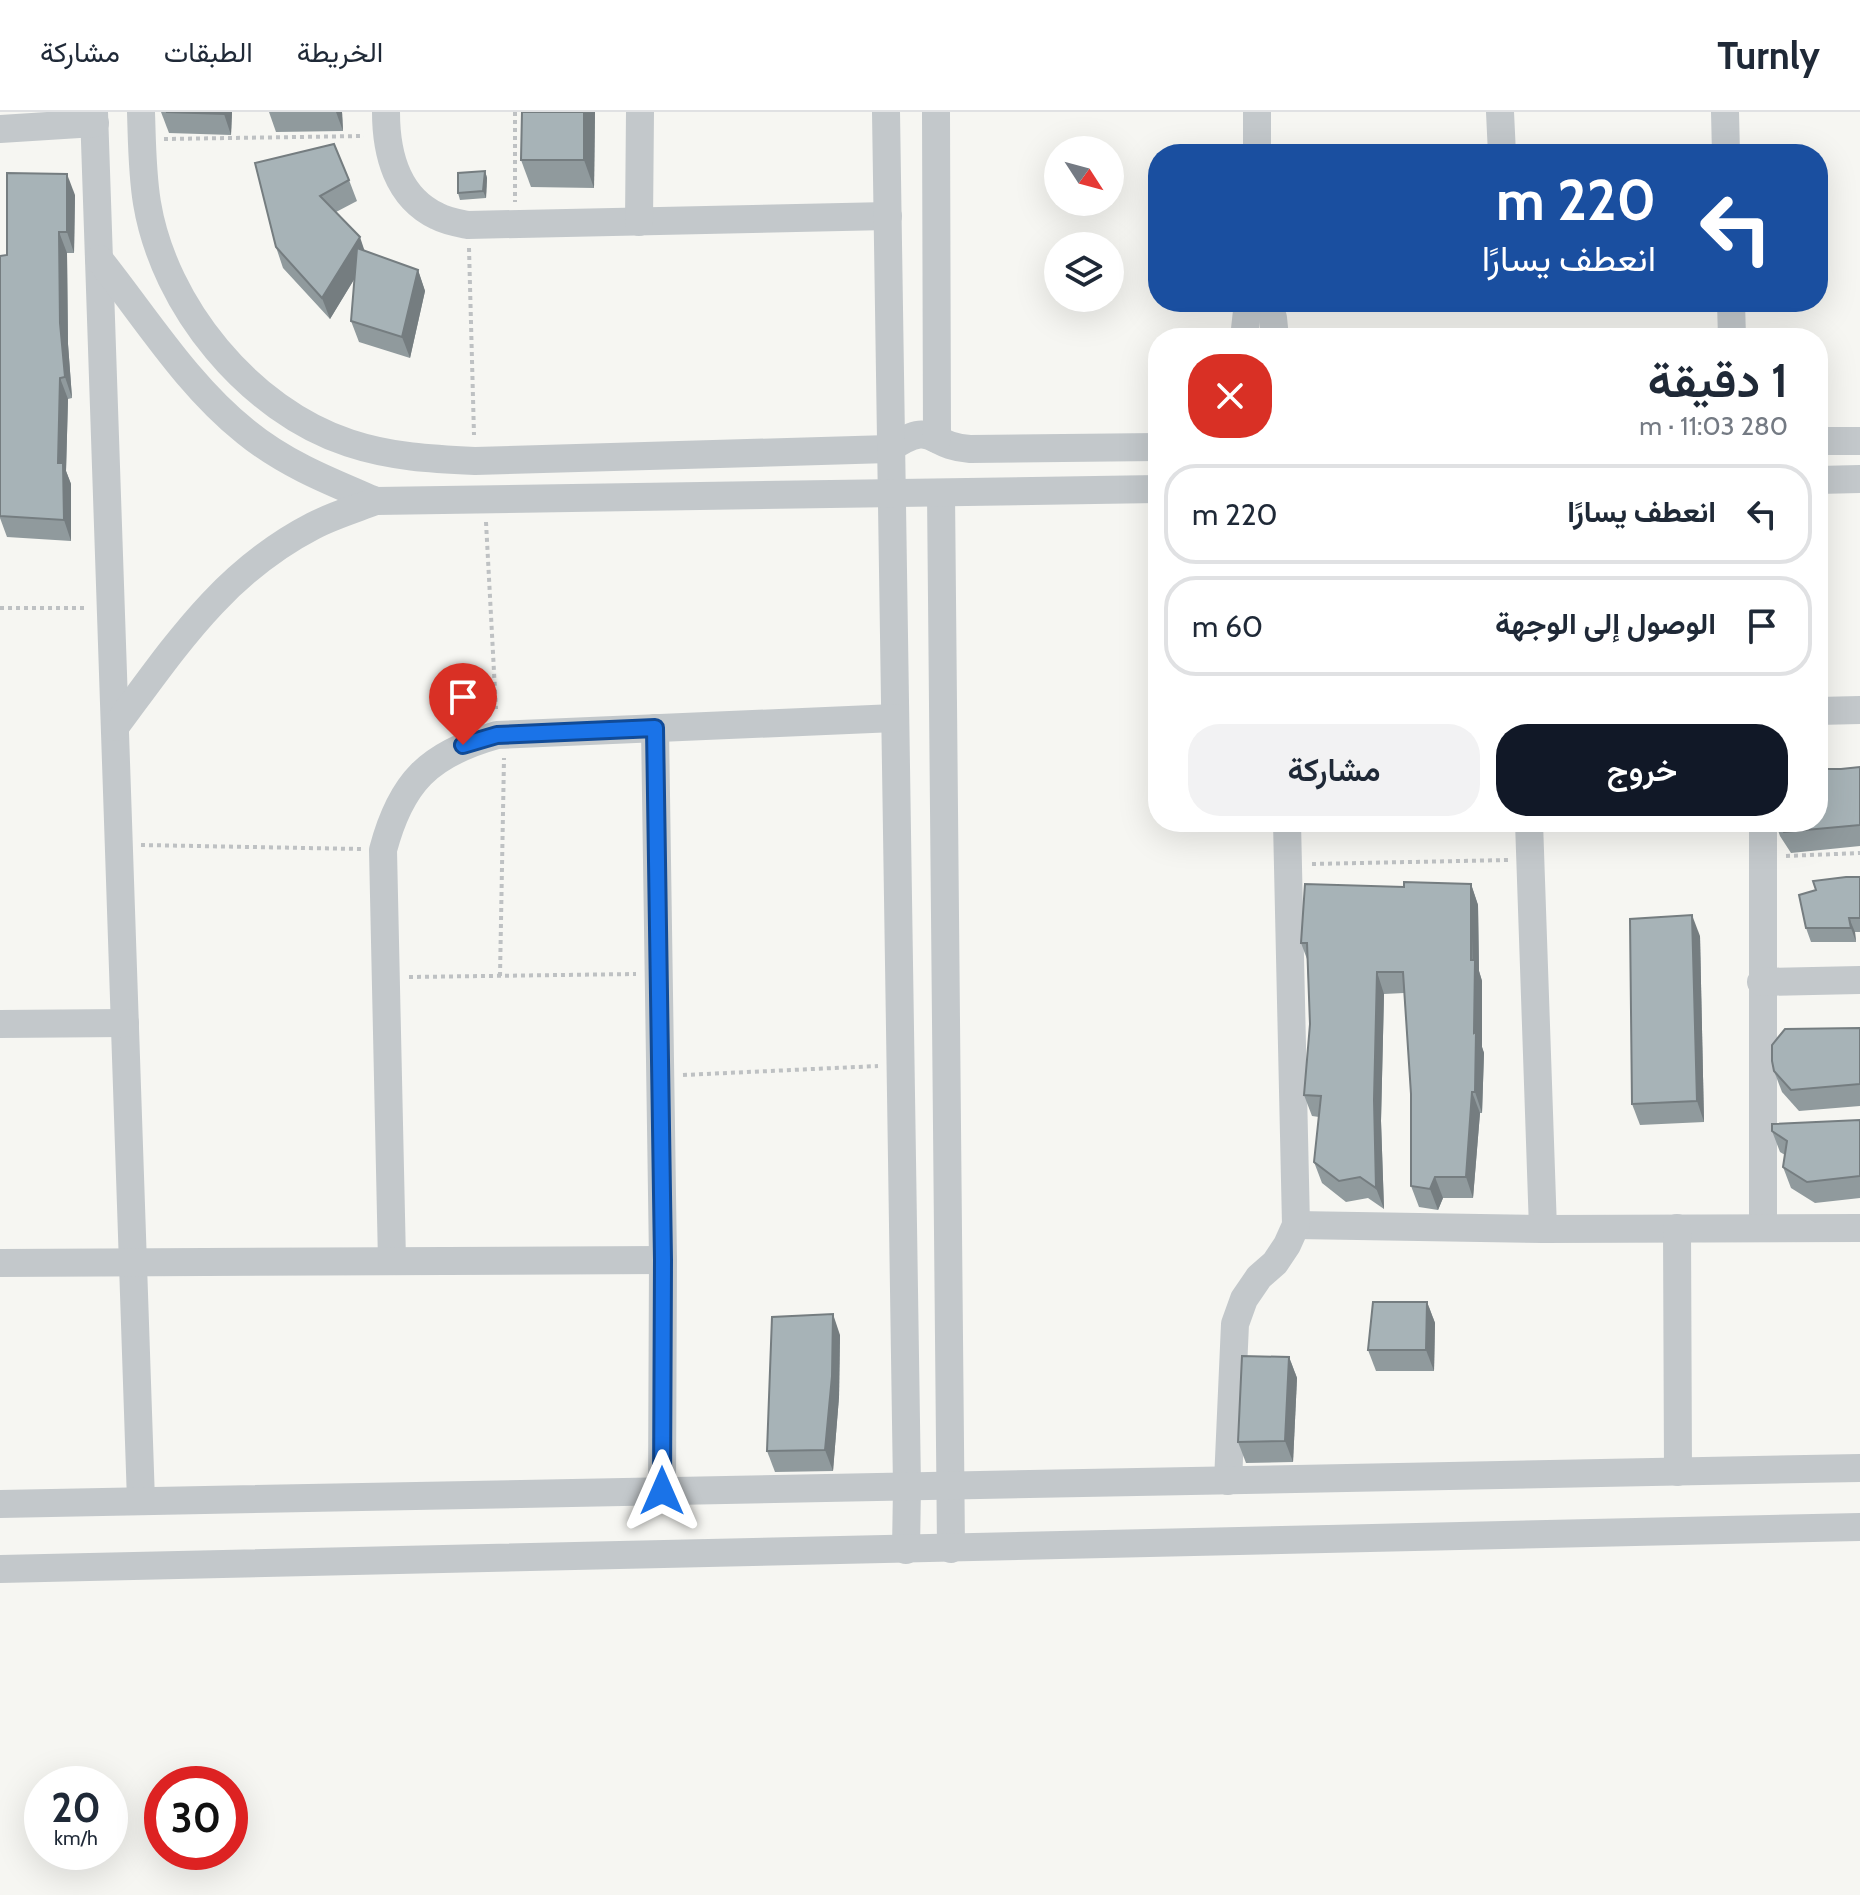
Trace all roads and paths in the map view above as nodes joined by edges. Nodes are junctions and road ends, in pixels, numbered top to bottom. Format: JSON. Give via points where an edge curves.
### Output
{"nodes":[{"id":1,"x":515,"y":112,"type":"edge"},
{"id":2,"x":640,"y":112,"type":"edge"},
{"id":3,"x":886,"y":112,"type":"edge"},
{"id":4,"x":936,"y":112,"type":"edge"},
{"id":5,"x":1257,"y":112,"type":"edge"},
{"id":6,"x":1500,"y":112,"type":"edge"},
{"id":7,"x":1725,"y":112,"type":"edge"},
{"id":8,"x":95,"y":118,"type":"edge"},
{"id":9,"x":386,"y":124,"type":"edge"},
{"id":10,"x":142,"y":126,"type":"edge"},
{"id":11,"x":0,"y":129,"type":"edge"},
{"id":12,"x":1257,"y":144,"type":"edge"},
{"id":13,"x":1502,"y":144,"type":"edge"},
{"id":14,"x":1726,"y":144,"type":"edge"},
{"id":15,"x":888,"y":216,"type":"junction"},
{"id":16,"x":639,"y":222,"type":"junction"},
{"id":17,"x":468,"y":225,"type":"junction"},
{"id":18,"x":516,"y":225,"type":"junction"},
{"id":19,"x":99,"y":259,"type":"junction"},
{"id":20,"x":937,"y":439,"type":"junction"},
{"id":21,"x":1828,"y":441,"type":"edge"},
{"id":22,"x":1860,"y":441,"type":"edge"},
{"id":23,"x":1148,"y":447,"type":"edge"},
{"id":24,"x":889,"y":449,"type":"junction"},
{"id":25,"x":475,"y":461,"type":"junction"},
{"id":26,"x":1860,"y":479,"type":"edge"},
{"id":27,"x":1828,"y":480,"type":"edge"},
{"id":28,"x":1148,"y":489,"type":"edge"},
{"id":29,"x":941,"y":493,"type":"junction"},
{"id":30,"x":893,"y":494,"type":"junction"},
{"id":31,"x":485,"y":500,"type":"junction"},
{"id":32,"x":376,"y":501,"type":"junction"},
{"id":33,"x":0,"y":608,"type":"edge"},
{"id":34,"x":111,"y":608,"type":"junction"},
{"id":35,"x":1860,"y":710,"type":"edge"},
{"id":36,"x":1828,"y":711,"type":"edge"},
{"id":37,"x":895,"y":718,"type":"junction"},
{"id":38,"x":115,"y":727,"type":"junction"},
{"id":39,"x":655,"y":728,"type":"junction"},
{"id":40,"x":501,"y":735,"type":"junction"},
{"id":41,"x":1287,"y":832,"type":"edge"},
{"id":42,"x":1529,"y":832,"type":"edge"},
{"id":43,"x":1763,"y":832,"type":"edge"},
{"id":44,"x":119,"y":845,"type":"junction"},
{"id":45,"x":383,"y":850,"type":"junction"},
{"id":46,"x":1860,"y":853,"type":"edge"},
{"id":47,"x":1764,"y":858,"type":"junction"},
{"id":48,"x":1530,"y":859,"type":"junction"},
{"id":49,"x":1288,"y":864,"type":"junction"},
{"id":50,"x":659,"y":974,"type":"junction"},
{"id":51,"x":500,"y":976,"type":"junction"},
{"id":52,"x":386,"y":978,"type":"junction"},
{"id":53,"x":1860,"y":980,"type":"edge"},
{"id":54,"x":1761,"y":982,"type":"junction"},
{"id":55,"x":125,"y":1023,"type":"junction"},
{"id":56,"x":0,"y":1024,"type":"edge"},
{"id":57,"x":900,"y":1065,"type":"junction"},
{"id":58,"x":660,"y":1077,"type":"junction"},
{"id":59,"x":1296,"y":1225,"type":"junction"},
{"id":60,"x":1677,"y":1228,"type":"junction"},
{"id":61,"x":1763,"y":1228,"type":"junction"},
{"id":62,"x":1860,"y":1228,"type":"edge"},
{"id":63,"x":1543,"y":1229,"type":"junction"},
{"id":64,"x":663,"y":1260,"type":"junction"},
{"id":65,"x":392,"y":1261,"type":"junction"},
{"id":66,"x":133,"y":1262,"type":"junction"},
{"id":67,"x":0,"y":1263,"type":"edge"},
{"id":68,"x":1860,"y":1468,"type":"edge"},
{"id":69,"x":1678,"y":1472,"type":"junction"},
{"id":70,"x":1228,"y":1481,"type":"junction"},
{"id":71,"x":949,"y":1486,"type":"junction"},
{"id":72,"x":907,"y":1487,"type":"junction"},
{"id":73,"x":662,"y":1491,"type":"junction"},
{"id":74,"x":141,"y":1501,"type":"junction"},
{"id":75,"x":0,"y":1504,"type":"edge"},
{"id":76,"x":1860,"y":1527,"type":"edge"},
{"id":77,"x":951,"y":1549,"type":"junction"},
{"id":78,"x":906,"y":1550,"type":"junction"},
{"id":79,"x":0,"y":1569,"type":"edge"}],
"edges":[{"from":1,"to":18,"type":"path"},
{"from":2,"to":16,"type":"street"},
{"from":3,"to":15,"type":"street"},
{"from":4,"to":20,"type":"street"},
{"from":5,"to":12,"type":"street"},
{"from":6,"to":13,"type":"street"},
{"from":7,"to":14,"type":"street"},
{"from":8,"to":11,"type":"street"},
{"from":8,"to":19,"type":"street"},
{"from":9,"to":10,"type":"path"},
{"from":9,"to":17,"type":"street","via":[[393,168],[410,196],[436,216]]},
{"from":10,"to":25,"type":"street","via":[[147,204],[166,267],[196,324],[238,373],[289,414],[347,442],[410,458]]},
{"from":15,"to":16,"type":"street"},
{"from":15,"to":24,"type":"street"},
{"from":16,"to":18,"type":"street"},
{"from":17,"to":18,"type":"street"},
{"from":17,"to":25,"type":"path"},
{"from":19,"to":32,"type":"street","via":[[194,383],[247,433],[308,473]]},
{"from":19,"to":34,"type":"street"},
{"from":20,"to":23,"type":"street","via":[[970,449]]},
{"from":20,"to":24,"type":"street","via":[[913,434]]},
{"from":21,"to":22,"type":"street"},
{"from":24,"to":25,"type":"street"},
{"from":24,"to":30,"type":"street"},
{"from":26,"to":27,"type":"street"},
{"from":28,"to":29,"type":"street"},
{"from":29,"to":30,"type":"street"},
{"from":29,"to":71,"type":"street"},
{"from":30,"to":31,"type":"street"},
{"from":30,"to":37,"type":"street"},
{"from":31,"to":32,"type":"street"},
{"from":31,"to":40,"type":"path"},
{"from":32,"to":38,"type":"street","via":[[313,526],[256,561],[206,606]]},
{"from":33,"to":34,"type":"path"},
{"from":34,"to":38,"type":"street"},
{"from":35,"to":36,"type":"street"},
{"from":37,"to":39,"type":"street"},
{"from":37,"to":57,"type":"street"},
{"from":38,"to":44,"type":"street"},
{"from":39,"to":40,"type":"street"},
{"from":39,"to":50,"type":"street"},
{"from":40,"to":45,"type":"street","via":[[463,745],[434,762],[409,787],[392,817]]},
{"from":40,"to":51,"type":"path"},
{"from":41,"to":49,"type":"street"},
{"from":42,"to":48,"type":"street"},
{"from":43,"to":47,"type":"street"},
{"from":44,"to":45,"type":"path"},
{"from":44,"to":55,"type":"street"},
{"from":45,"to":52,"type":"street"},
{"from":46,"to":47,"type":"path"},
{"from":47,"to":54,"type":"street"},
{"from":48,"to":49,"type":"path"},
{"from":48,"to":63,"type":"street"},
{"from":49,"to":59,"type":"street"},
{"from":50,"to":51,"type":"path"},
{"from":50,"to":58,"type":"street"},
{"from":51,"to":52,"type":"path"},
{"from":52,"to":65,"type":"street"},
{"from":53,"to":54,"type":"street"},
{"from":54,"to":61,"type":"street"},
{"from":55,"to":56,"type":"street"},
{"from":55,"to":66,"type":"street"},
{"from":57,"to":58,"type":"path"},
{"from":57,"to":72,"type":"street"},
{"from":58,"to":64,"type":"street"},
{"from":59,"to":63,"type":"street"},
{"from":59,"to":70,"type":"street","via":[[1275,1263],[1244,1299],[1235,1324]]},
{"from":60,"to":61,"type":"street"},
{"from":60,"to":63,"type":"street"},
{"from":60,"to":69,"type":"street"},
{"from":61,"to":62,"type":"street"},
{"from":64,"to":65,"type":"street"},
{"from":64,"to":73,"type":"street"},
{"from":65,"to":66,"type":"street"},
{"from":66,"to":67,"type":"street"},
{"from":66,"to":74,"type":"street"},
{"from":68,"to":69,"type":"street"},
{"from":69,"to":70,"type":"street"},
{"from":70,"to":71,"type":"street"},
{"from":71,"to":72,"type":"street"},
{"from":71,"to":77,"type":"street"},
{"from":72,"to":73,"type":"street"},
{"from":72,"to":78,"type":"street"},
{"from":73,"to":74,"type":"street"},
{"from":74,"to":75,"type":"street"},
{"from":76,"to":77,"type":"street"},
{"from":77,"to":78,"type":"street"},
{"from":78,"to":79,"type":"street"}]}
